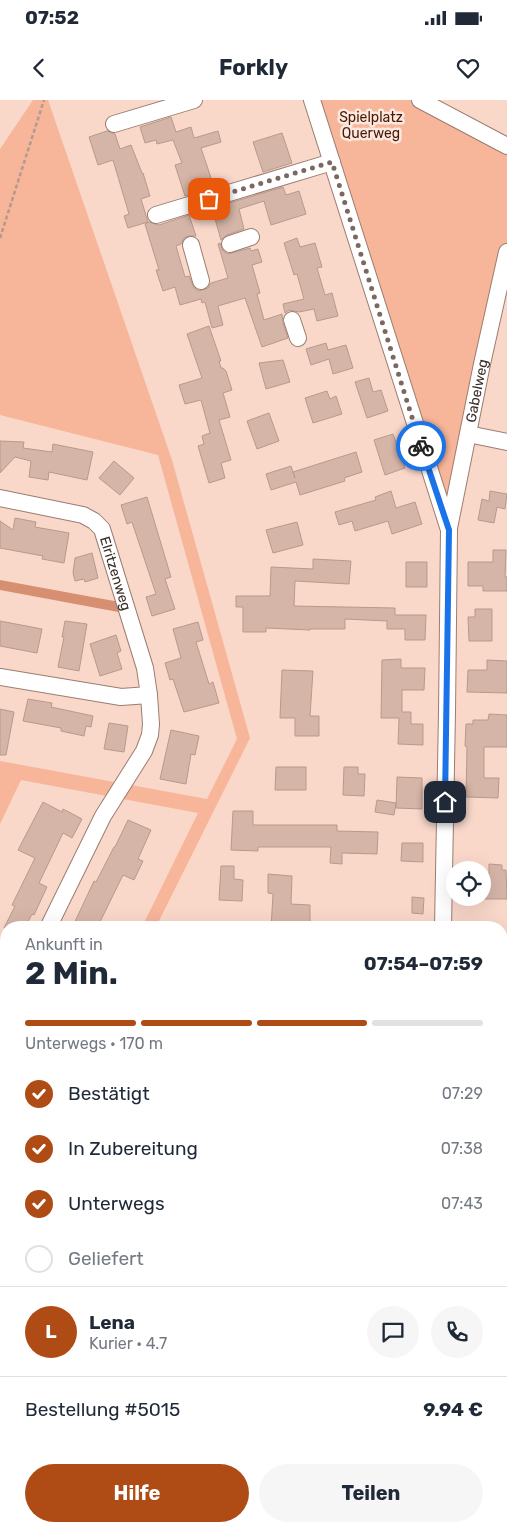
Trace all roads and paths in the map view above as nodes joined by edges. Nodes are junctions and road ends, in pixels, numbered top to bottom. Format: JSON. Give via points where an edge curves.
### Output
{"nodes":[{"id":1,"x":44,"y":100,"type":"edge"},
{"id":2,"x":194,"y":100,"type":"edge"},
{"id":3,"x":312,"y":100,"type":"edge"},
{"id":4,"x":420,"y":100,"type":"edge"},
{"id":5,"x":114,"y":124,"type":"dead end"},
{"id":6,"x":507,"y":146,"type":"edge"},
{"id":7,"x":332,"y":162,"type":"junction"},
{"id":8,"x":156,"y":214,"type":"dead end"},
{"id":9,"x":251,"y":237,"type":"dead end"},
{"id":10,"x":0,"y":238,"type":"edge"},
{"id":11,"x":230,"y":244,"type":"dead end"},
{"id":12,"x":191,"y":245,"type":"dead end"},
{"id":13,"x":507,"y":252,"type":"edge"},
{"id":14,"x":505,"y":269,"type":"edge"},
{"id":15,"x":202,"y":281,"type":"dead end"},
{"id":16,"x":292,"y":320,"type":"dead end"},
{"id":17,"x":298,"y":338,"type":"dead end"},
{"id":18,"x":468,"y":434,"type":"junction"},
{"id":19,"x":507,"y":442,"type":"edge"},
{"id":20,"x":0,"y":498,"type":"edge"},
{"id":21,"x":449,"y":530,"type":"junction"},
{"id":22,"x":0,"y":677,"type":"edge"},
{"id":23,"x":149,"y":695,"type":"junction"},
{"id":24,"x":51,"y":921,"type":"edge"},
{"id":25,"x":443,"y":921,"type":"edge"}],
"edges":[{"from":1,"to":10,"type":"path"},
{"from":2,"to":5,"type":"street"},
{"from":3,"to":7,"type":"street"},
{"from":4,"to":6,"type":"street"},
{"from":7,"to":8,"type":"street"},
{"from":7,"to":21,"type":"street"},
{"from":9,"to":11,"type":"street"},
{"from":12,"to":15,"type":"street"},
{"from":13,"to":14,"type":"street","name":"Gabelweg"},
{"from":14,"to":18,"type":"street","name":"Gabelweg"},
{"from":16,"to":17,"type":"street"},
{"from":18,"to":19,"type":"street"},
{"from":18,"to":21,"type":"street","name":"Gabelweg"},
{"from":20,"to":23,"type":"street","name":"Elritzenweg","via":[[84,515],[102,529],[145,668]]},
{"from":21,"to":25,"type":"street"},
{"from":22,"to":23,"type":"street","via":[[121,697]]},
{"from":23,"to":24,"type":"street","name":"Elritzenweg","via":[[150,736],[144,751],[103,816]]}]}
